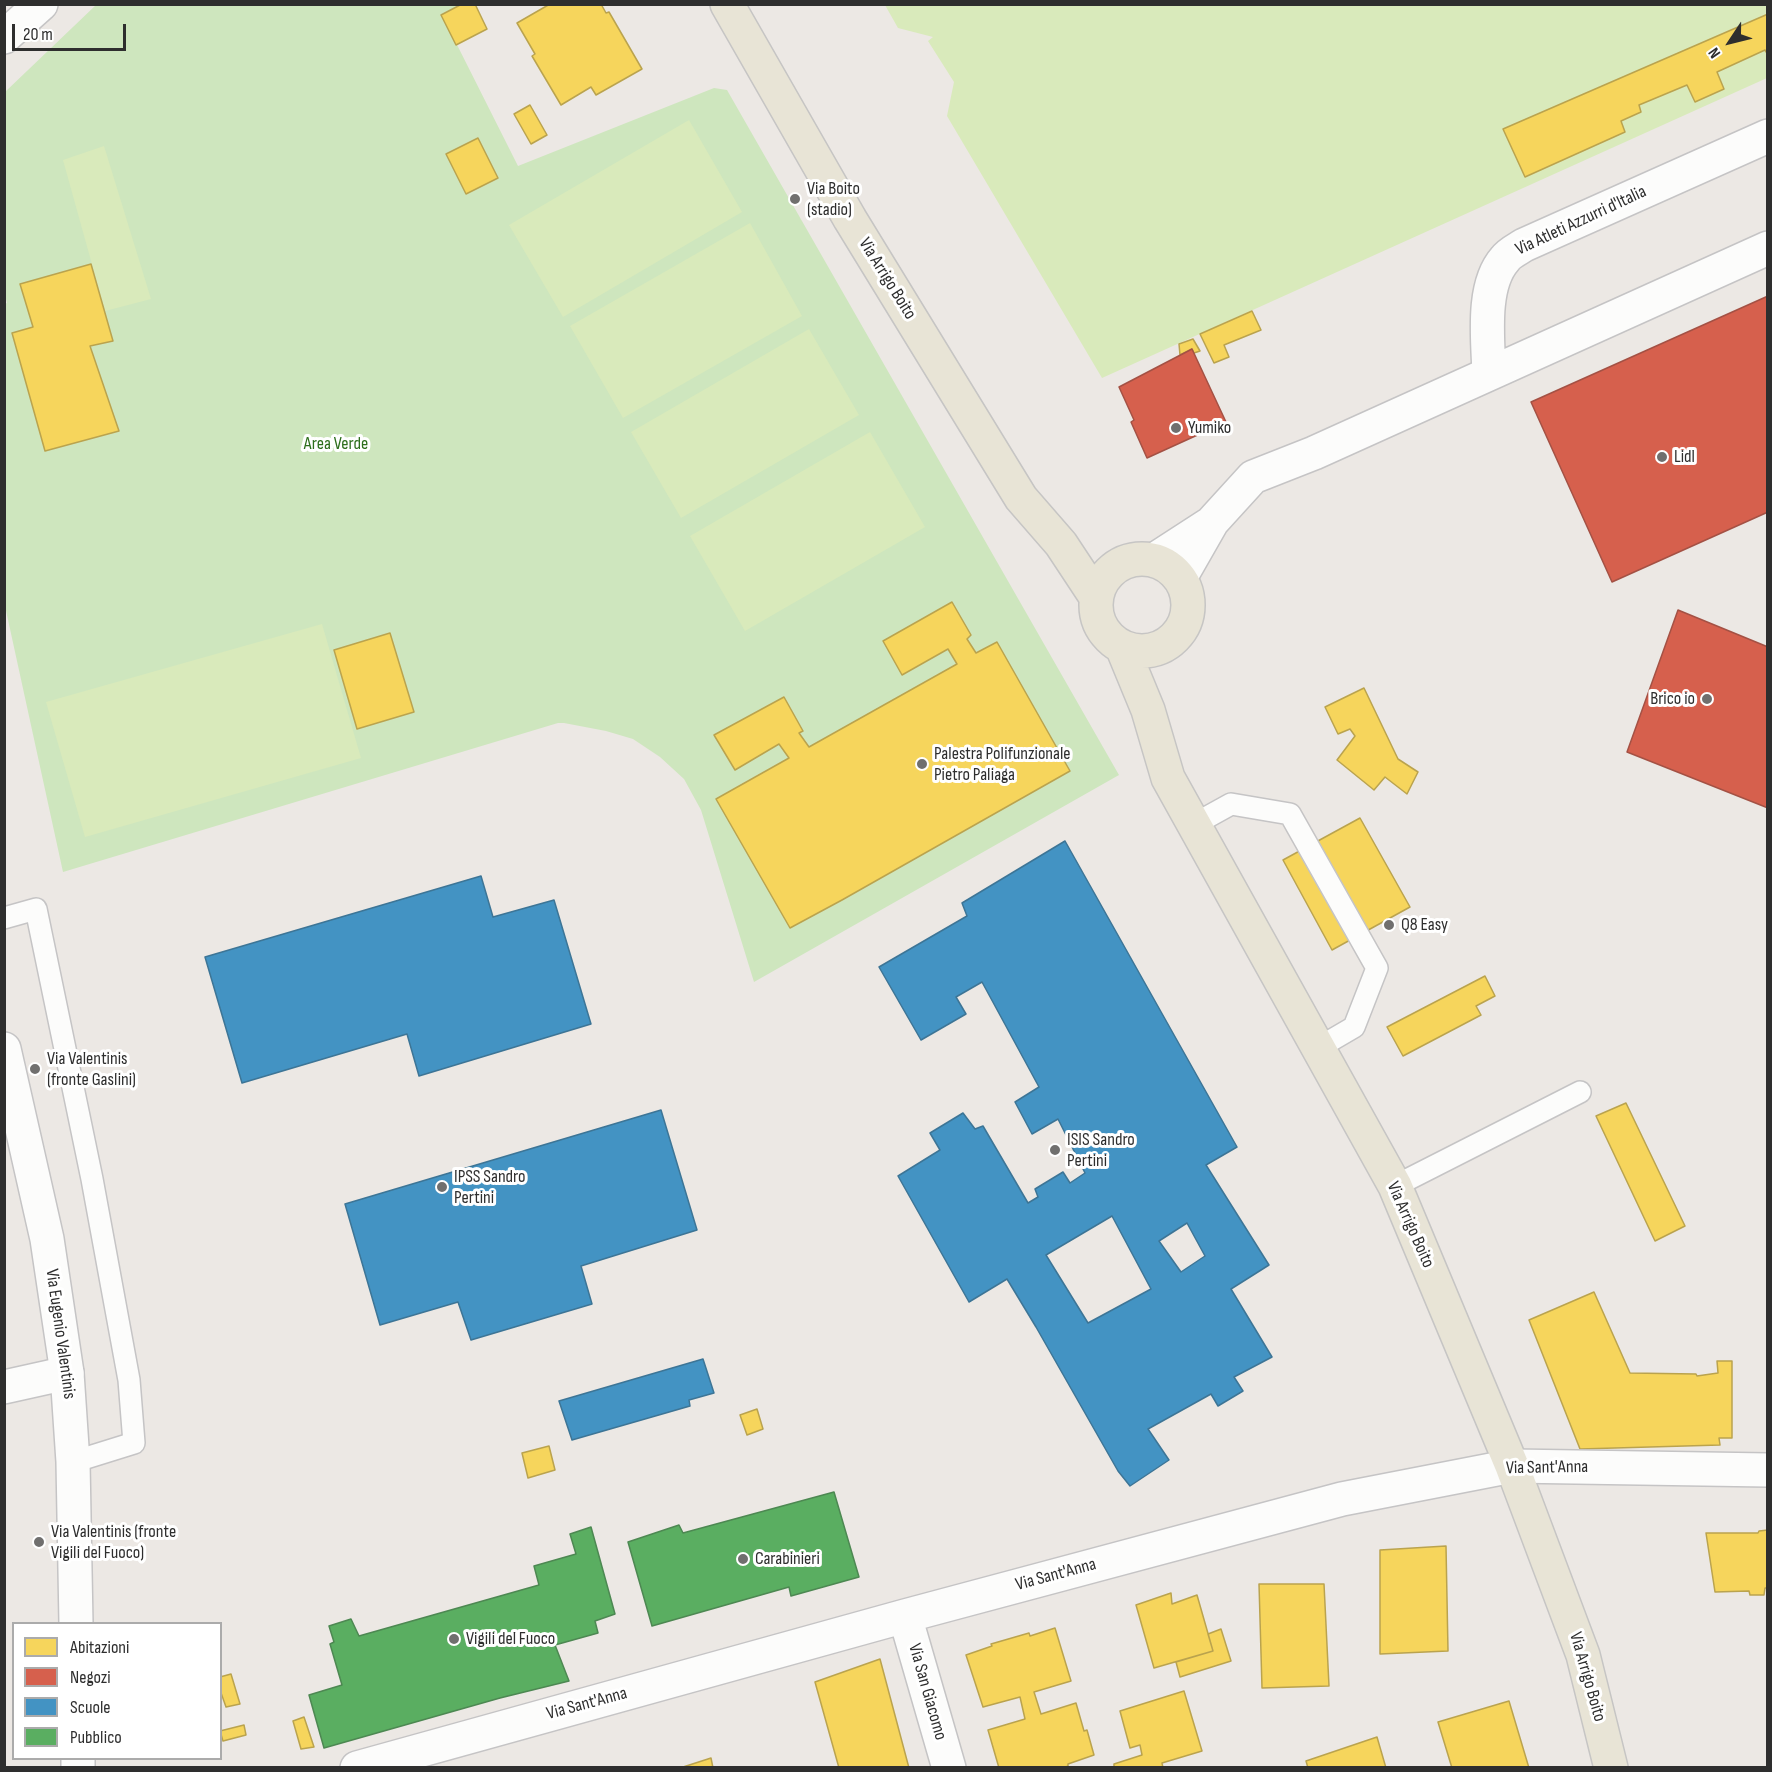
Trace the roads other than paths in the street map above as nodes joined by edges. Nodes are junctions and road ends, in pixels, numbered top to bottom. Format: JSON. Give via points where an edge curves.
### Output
{"nodes":[{"id":1,"x":41,"y":4,"type":"edge"},
{"id":2,"x":727,"y":4,"type":"edge"},
{"id":3,"x":4,"y":37,"type":"edge"},
{"id":4,"x":1767,"y":136,"type":"edge"},
{"id":5,"x":1767,"y":248,"type":"edge"},
{"id":6,"x":1488,"y":374,"type":"junction"},
{"id":7,"x":1167,"y":569,"type":"junction"},
{"id":8,"x":1103,"y":584,"type":"junction"},
{"id":9,"x":1136,"y":649,"type":"junction"},
{"id":10,"x":1193,"y":825,"type":"junction"},
{"id":11,"x":4,"y":918,"type":"edge"},
{"id":12,"x":1318,"y":1048,"type":"junction"},
{"id":13,"x":4,"y":1049,"type":"edge"},
{"id":14,"x":1580,"y":1092,"type":"dead end"},
{"id":15,"x":1395,"y":1186,"type":"junction"},
{"id":16,"x":67,"y":1373,"type":"junction"},
{"id":17,"x":4,"y":1388,"type":"edge"},
{"id":18,"x":73,"y":1462,"type":"junction"},
{"id":19,"x":1512,"y":1466,"type":"junction"},
{"id":20,"x":1767,"y":1470,"type":"edge"},
{"id":21,"x":905,"y":1616,"type":"junction"},
{"id":22,"x":76,"y":1622,"type":"edge"},
{"id":23,"x":357,"y":1767,"type":"edge"},
{"id":24,"x":949,"y":1767,"type":"edge"},
{"id":25,"x":1611,"y":1767,"type":"edge"}],
"edges":[{"from":1,"to":3,"type":"street"},
{"from":2,"to":8,"type":"main road","name":"Via Arrigo Boito","via":[[856,229],[1022,498],[1060,544]]},
{"from":4,"to":6,"type":"street","name":"Via Atleti Azzurri d'Italia","via":[[1524,245],[1505,258],[1493,278],[1490,298]]},
{"from":5,"to":6,"type":"street"},
{"from":6,"to":7,"type":"street","via":[[1253,477]]},
{"from":7,"to":8,"type":"main road","via":[[1138,558],[1123,562]]},
{"from":7,"to":9,"type":"main road","via":[[1186,591],[1185,622],[1165,645]]},
{"from":8,"to":9,"type":"main road","via":[[1096,612],[1101,626],[1110,638]]},
{"from":9,"to":10,"type":"main road","name":"Via Arrigo Boito","via":[[1148,710],[1168,778]]},
{"from":10,"to":12,"type":"main road","name":"Via Arrigo Boito"},
{"from":10,"to":12,"type":"lane","via":[[1231,804],[1290,814],[1377,968],[1354,1027]]},
{"from":11,"to":18,"type":"lane","via":[[36,909],[129,1380],[134,1443]]},
{"from":12,"to":15,"type":"main road","name":"Via Arrigo Boito"},
{"from":13,"to":16,"type":"street","name":"Via Eugenio Valentinis","via":[[46,1239]]},
{"from":14,"to":15,"type":"lane"},
{"from":15,"to":19,"type":"main road","name":"Via Arrigo Boito"},
{"from":16,"to":17,"type":"street"},
{"from":16,"to":18,"type":"street","name":"Via Eugenio Valentinis"},
{"from":18,"to":22,"type":"street","name":"Via Eugenio Valentinis"},
{"from":19,"to":20,"type":"street","name":"Via Sant'Anna"},
{"from":19,"to":21,"type":"street","name":"Via Sant'Anna","via":[[1342,1499]]},
{"from":19,"to":25,"type":"main road","name":"Via Arrigo Boito","via":[[1583,1655]]},
{"from":21,"to":23,"type":"street","name":"Via Sant'Anna"},
{"from":21,"to":24,"type":"street","name":"Via San Giacomo"}]}
